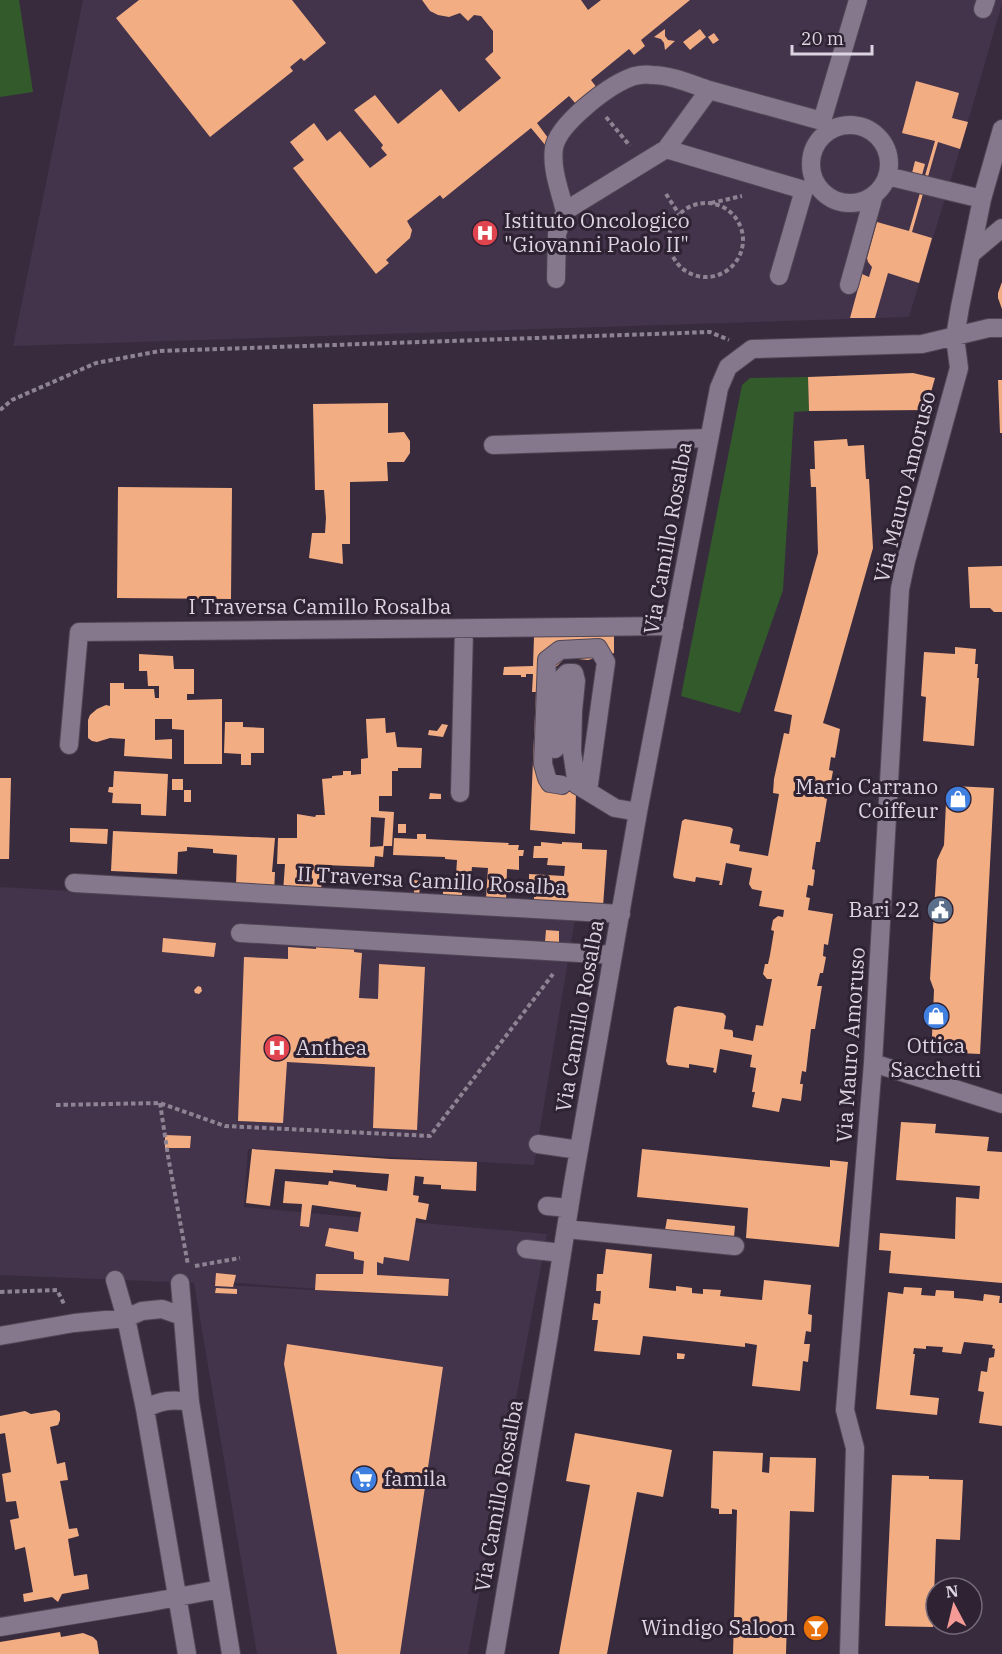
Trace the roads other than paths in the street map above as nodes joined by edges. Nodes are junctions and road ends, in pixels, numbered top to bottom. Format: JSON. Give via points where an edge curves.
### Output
{"nodes":[{"id":1,"x":858,"y":0,"type":"edge"},
{"id":2,"x":709,"y":90,"type":"junction"},
{"id":3,"x":830,"y":124,"type":"junction"},
{"id":4,"x":1002,"y":129,"type":"edge"},
{"id":5,"x":666,"y":149,"type":"junction"},
{"id":6,"x":995,"y":174,"type":"edge"},
{"id":7,"x":887,"y":176,"type":"junction"},
{"id":8,"x":810,"y":186,"type":"junction"},
{"id":9,"x":874,"y":195,"type":"junction"},
{"id":10,"x":982,"y":200,"type":"junction"},
{"id":11,"x":565,"y":211,"type":"junction"},
{"id":12,"x":1002,"y":228,"type":"edge"},
{"id":13,"x":971,"y":254,"type":"junction"},
{"id":14,"x":779,"y":276,"type":"dead end"},
{"id":15,"x":556,"y":279,"type":"dead end"},
{"id":16,"x":849,"y":285,"type":"dead end"},
{"id":17,"x":1002,"y":328,"type":"edge"},
{"id":18,"x":956,"y":337,"type":"junction"},
{"id":19,"x":709,"y":438,"type":"junction"},
{"id":20,"x":493,"y":444,"type":"dead end"},
{"id":21,"x":674,"y":626,"type":"junction"},
{"id":22,"x":464,"y":629,"type":"junction"},
{"id":23,"x":69,"y":745,"type":"dead end"},
{"id":24,"x":576,"y":787,"type":"junction"},
{"id":25,"x":460,"y":793,"type":"dead end"},
{"id":26,"x":638,"y":812,"type":"junction"},
{"id":27,"x":74,"y":883,"type":"dead end"},
{"id":28,"x":621,"y":914,"type":"junction"},
{"id":29,"x":240,"y":933,"type":"dead end"},
{"id":30,"x":613,"y":956,"type":"junction"},
{"id":31,"x":873,"y":1063,"type":"junction"},
{"id":32,"x":1002,"y":1104,"type":"edge"},
{"id":33,"x":538,"y":1144,"type":"dead end"},
{"id":34,"x":579,"y":1150,"type":"junction"},
{"id":35,"x":547,"y":1206,"type":"dead end"},
{"id":36,"x":569,"y":1208,"type":"junction"},
{"id":37,"x":566,"y":1229,"type":"junction"},
{"id":38,"x":735,"y":1246,"type":"dead end"},
{"id":39,"x":526,"y":1249,"type":"dead end"},
{"id":40,"x":562,"y":1253,"type":"junction"},
{"id":41,"x":115,"y":1281,"type":"dead end"},
{"id":42,"x":180,"y":1283,"type":"dead end"},
{"id":43,"x":182,"y":1316,"type":"junction"},
{"id":44,"x":126,"y":1318,"type":"junction"},
{"id":45,"x":0,"y":1336,"type":"edge"},
{"id":46,"x":190,"y":1402,"type":"junction"},
{"id":47,"x":145,"y":1409,"type":"junction"},
{"id":48,"x":220,"y":1589,"type":"junction"},
{"id":49,"x":177,"y":1596,"type":"junction"},
{"id":50,"x":0,"y":1627,"type":"edge"},
{"id":51,"x":187,"y":1654,"type":"edge"},
{"id":52,"x":231,"y":1654,"type":"edge"},
{"id":53,"x":495,"y":1654,"type":"edge"},
{"id":54,"x":849,"y":1654,"type":"edge"}],
"edges":[{"from":1,"to":3,"type":"street"},
{"from":2,"to":3,"type":"street"},
{"from":2,"to":5,"type":"street"},
{"from":2,"to":11,"type":"street","via":[[651,75],[630,77],[592,100],[562,131],[554,146],[553,164]]},
{"from":3,"to":7,"type":"street","via":[[861,127],[883,142],[889,163]]},
{"from":3,"to":8,"type":"street","via":[[812,154]]},
{"from":4,"to":6,"type":"street","name":"Via Mauro Amoruso"},
{"from":5,"to":8,"type":"street"},
{"from":5,"to":11,"type":"street"},
{"from":6,"to":10,"type":"street","name":"Via Mauro Amoruso"},
{"from":7,"to":9,"type":"street"},
{"from":7,"to":10,"type":"street"},
{"from":8,"to":9,"type":"street","via":[[840,202],[854,203]]},
{"from":8,"to":14,"type":"street"},
{"from":9,"to":16,"type":"street"},
{"from":10,"to":13,"type":"street","name":"Via Mauro Amoruso"},
{"from":11,"to":15,"type":"street","via":[[557,234]]},
{"from":12,"to":13,"type":"street"},
{"from":13,"to":18,"type":"street","name":"Via Mauro Amoruso"},
{"from":17,"to":18,"type":"street"},
{"from":18,"to":19,"type":"street","name":"Via Camillo Rosalba","via":[[922,344],[752,349],[728,367],[719,388]]},
{"from":18,"to":31,"type":"street","name":"Via Mauro Amoruso","via":[[959,368],[900,589]]},
{"from":19,"to":20,"type":"street"},
{"from":19,"to":21,"type":"street","name":"Via Camillo Rosalba"},
{"from":21,"to":22,"type":"street","name":"I Traversa Camillo Rosalba"},
{"from":21,"to":26,"type":"street","name":"Via Camillo Rosalba"},
{"from":22,"to":23,"type":"street","name":"I Traversa Camillo Rosalba","via":[[79,632]]},
{"from":22,"to":25,"type":"street"},
{"from":24,"to":24,"type":"street","via":[[572,752],[576,681],[574,673],[567,673],[561,680],[558,697],[554,766],[558,778]]},
{"from":24,"to":24,"type":"street","via":[[606,662],[598,648],[560,650],[547,660],[543,764],[550,783]]},
{"from":24,"to":26,"type":"street","via":[[615,808]]},
{"from":26,"to":28,"type":"street","name":"Via Camillo Rosalba"},
{"from":27,"to":28,"type":"street","name":"II Traversa Camillo Rosalba"},
{"from":28,"to":30,"type":"street","name":"Via Camillo Rosalba"},
{"from":29,"to":30,"type":"street"},
{"from":30,"to":34,"type":"street","name":"Via Camillo Rosalba"},
{"from":31,"to":32,"type":"street"},
{"from":31,"to":54,"type":"street","name":"Via Mauro Amoruso","via":[[845,1410],[855,1448]]},
{"from":33,"to":34,"type":"street"},
{"from":34,"to":36,"type":"street","name":"Via Camillo Rosalba"},
{"from":35,"to":36,"type":"street"},
{"from":36,"to":37,"type":"street","name":"Via Camillo Rosalba"},
{"from":37,"to":38,"type":"street"},
{"from":37,"to":40,"type":"street","name":"Via Camillo Rosalba"},
{"from":39,"to":40,"type":"street"},
{"from":40,"to":53,"type":"street","name":"Via Camillo Rosalba"},
{"from":41,"to":44,"type":"street"},
{"from":42,"to":43,"type":"street"},
{"from":43,"to":44,"type":"street","via":[[162,1309]]},
{"from":43,"to":46,"type":"street"},
{"from":44,"to":45,"type":"street"},
{"from":44,"to":47,"type":"street"},
{"from":46,"to":47,"type":"street","via":[[175,1400]]},
{"from":46,"to":48,"type":"street"},
{"from":47,"to":49,"type":"street"},
{"from":48,"to":49,"type":"street"},
{"from":48,"to":52,"type":"street"},
{"from":49,"to":50,"type":"street"},
{"from":49,"to":51,"type":"street"}]}
